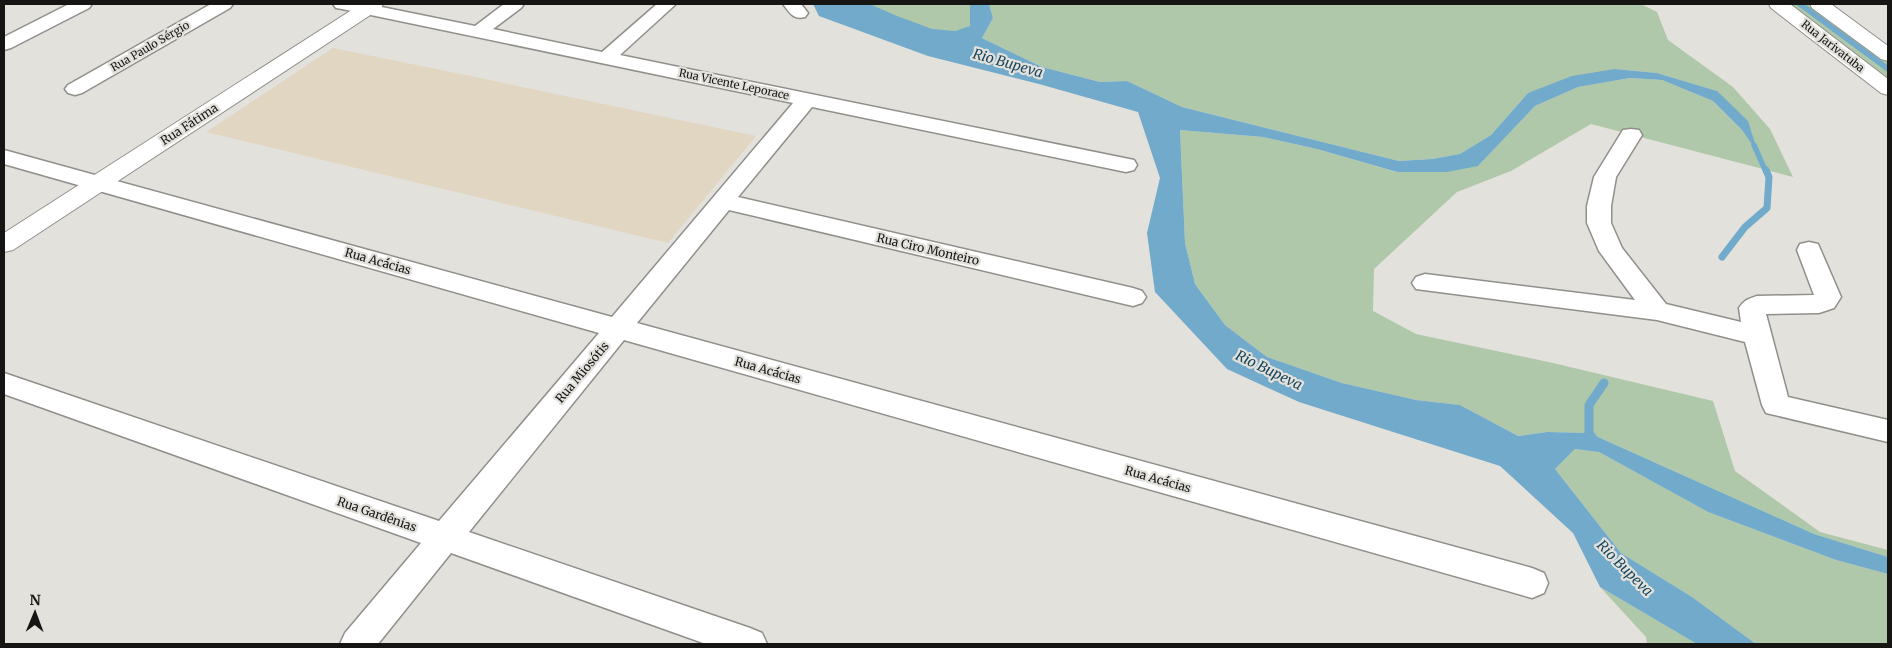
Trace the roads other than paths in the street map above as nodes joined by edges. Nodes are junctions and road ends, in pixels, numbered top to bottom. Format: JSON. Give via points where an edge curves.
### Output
{"nodes":[{"id":1,"x":83,"y":4,"type":"edge"},
{"id":2,"x":224,"y":4,"type":"edge"},
{"id":3,"x":342,"y":4,"type":"edge"},
{"id":4,"x":515,"y":4,"type":"edge"},
{"id":5,"x":667,"y":4,"type":"edge"},
{"id":6,"x":1778,"y":4,"type":"edge"},
{"id":7,"x":1818,"y":4,"type":"edge"},
{"id":8,"x":370,"y":6,"type":"edge"},
{"id":9,"x":478,"y":32,"type":"junction"},
{"id":10,"x":4,"y":44,"type":"edge"},
{"id":11,"x":1888,"y":55,"type":"edge"},
{"id":12,"x":606,"y":58,"type":"junction"},
{"id":13,"x":75,"y":89,"type":"dead end"},
{"id":14,"x":1888,"y":89,"type":"edge"},
{"id":15,"x":807,"y":99,"type":"junction"},
{"id":16,"x":1631,"y":135,"type":"dead end"},
{"id":17,"x":4,"y":157,"type":"edge"},
{"id":18,"x":1126,"y":165,"type":"dead end"},
{"id":19,"x":98,"y":183,"type":"junction"},
{"id":20,"x":723,"y":201,"type":"junction"},
{"id":21,"x":4,"y":244,"type":"edge"},
{"id":22,"x":1809,"y":250,"type":"dead end"},
{"id":23,"x":1425,"y":282,"type":"dead end"},
{"id":24,"x":1133,"y":297,"type":"dead end"},
{"id":25,"x":1657,"y":310,"type":"junction"},
{"id":26,"x":618,"y":328,"type":"junction"},
{"id":27,"x":1757,"y":335,"type":"junction"},
{"id":28,"x":4,"y":383,"type":"edge"},
{"id":29,"x":1776,"y":405,"type":"joint"},
{"id":30,"x":1888,"y":431,"type":"edge"},
{"id":31,"x":445,"y":538,"type":"junction"},
{"id":32,"x":1532,"y":583,"type":"dead end"},
{"id":33,"x":357,"y":644,"type":"edge"},
{"id":34,"x":750,"y":644,"type":"edge"}],
"edges":[{"from":1,"to":10,"type":"street"},
{"from":2,"to":13,"type":"street","name":"Rua Paulo Sérgio"},
{"from":3,"to":8,"type":"street","name":"Rua Vicente Leporace"},
{"from":4,"to":9,"type":"street"},
{"from":5,"to":12,"type":"street"},
{"from":6,"to":14,"type":"street","name":"Rua Jarivatuba"},
{"from":7,"to":11,"type":"street","name":"Rua Jarivatuba"},
{"from":8,"to":9,"type":"street","name":"Rua Vicente Leporace"},
{"from":8,"to":19,"type":"street","name":"Rua Fátima"},
{"from":9,"to":12,"type":"street","name":"Rua Vicente Leporace"},
{"from":12,"to":15,"type":"street","name":"Rua Vicente Leporace"},
{"from":15,"to":18,"type":"street","name":"Rua Vicente Leporace"},
{"from":15,"to":20,"type":"street","name":"Rua Miosótis"},
{"from":16,"to":25,"type":"street","via":[[1605,178],[1599,223],[1611,251]]},
{"from":17,"to":19,"type":"street","name":"Rua Acácias"},
{"from":19,"to":21,"type":"street","name":"Rua Fátima"},
{"from":19,"to":26,"type":"street","name":"Rua Acácias"},
{"from":20,"to":24,"type":"street","name":"Rua Ciro Monteiro"},
{"from":20,"to":26,"type":"street","name":"Rua Miosótis"},
{"from":22,"to":27,"type":"street","via":[[1828,297],[1825,302],[1757,305],[1752,308]]},
{"from":23,"to":25,"type":"street"},
{"from":25,"to":27,"type":"street"},
{"from":26,"to":31,"type":"street","name":"Rua Miosótis"},
{"from":26,"to":32,"type":"street","name":"Rua Acácias"},
{"from":27,"to":29,"type":"street"},
{"from":28,"to":31,"type":"street","name":"Rua Gardênias"},
{"from":29,"to":30,"type":"street"},
{"from":31,"to":33,"type":"street","name":"Rua Miosótis"},
{"from":31,"to":34,"type":"street","name":"Rua Gardênias"}]}
